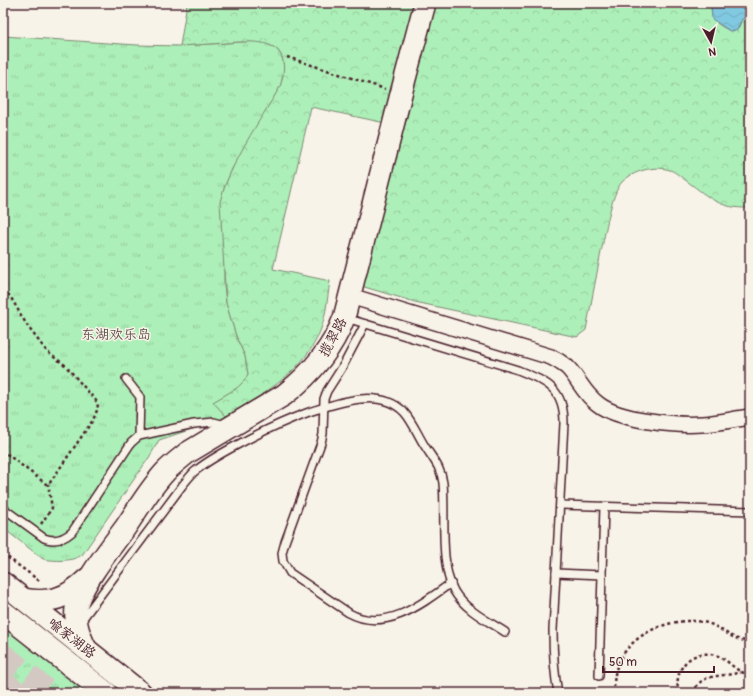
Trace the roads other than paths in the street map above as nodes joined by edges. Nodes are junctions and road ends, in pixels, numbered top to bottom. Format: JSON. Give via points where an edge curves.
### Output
{"nodes":[{"id":1,"x":426,"y":3,"type":"edge"},
{"id":2,"x":350,"y":296,"type":"junction"},
{"id":3,"x":344,"y":318,"type":"junction"},
{"id":4,"x":365,"y":324,"type":"junction"},
{"id":5,"x":126,"y":379,"type":"dead end"},
{"id":6,"x":324,"y":408,"type":"junction"},
{"id":7,"x":750,"y":417,"type":"edge"},
{"id":8,"x":230,"y":427,"type":"junction"},
{"id":9,"x":139,"y":436,"type":"junction"},
{"id":10,"x":561,"y":505,"type":"junction"},
{"id":11,"x":604,"y":506,"type":"junction"},
{"id":12,"x":3,"y":508,"type":"edge"},
{"id":13,"x":750,"y":511,"type":"edge"},
{"id":14,"x":556,"y":573,"type":"junction"},
{"id":15,"x":602,"y":574,"type":"junction"},
{"id":16,"x":91,"y":576,"type":"junction"},
{"id":17,"x":3,"y":583,"type":"edge"},
{"id":18,"x":451,"y":583,"type":"junction"},
{"id":19,"x":23,"y":599,"type":"junction"},
{"id":20,"x":3,"y":612,"type":"edge"},
{"id":21,"x":78,"y":626,"type":"junction"},
{"id":22,"x":506,"y":632,"type":"dead end"},
{"id":23,"x":86,"y":649,"type":"junction"},
{"id":24,"x":599,"y":676,"type":"dead end"},
{"id":25,"x":106,"y":693,"type":"edge"},
{"id":26,"x":141,"y":693,"type":"edge"},
{"id":27,"x":558,"y":693,"type":"edge"}],
"edges":[{"from":1,"to":2,"type":"street","name":"揽翠路"},
{"from":2,"to":3,"type":"street","name":"揽翠路"},
{"from":2,"to":7,"type":"street","via":[[552,357],[567,368],[585,393],[599,405],[624,417],[684,424]]},
{"from":3,"to":4,"type":"lane"},
{"from":3,"to":8,"type":"street","name":"揽翠路","via":[[330,348],[314,370],[284,395]]},
{"from":4,"to":6,"type":"lane","via":[[327,391]]},
{"from":4,"to":10,"type":"lane","via":[[518,370],[550,386],[561,399],[564,411]]},
{"from":5,"to":9,"type":"lane","via":[[140,397]]},
{"from":6,"to":18,"type":"lane","via":[[351,400],[372,399],[393,405],[407,416],[442,474],[445,548]]},
{"from":6,"to":18,"type":"lane","via":[[321,442],[282,553],[285,567],[349,613],[367,619],[397,616],[413,609]]},
{"from":6,"to":21,"type":"lane","via":[[270,427],[193,473]]},
{"from":8,"to":9,"type":"lane","via":[[208,422]]},
{"from":8,"to":16,"type":"street","name":"揽翠路","via":[[187,453],[166,472]]},
{"from":9,"to":12,"type":"lane","via":[[131,443],[68,535],[63,538],[44,538]]},
{"from":10,"to":11,"type":"lane"},
{"from":10,"to":14,"type":"lane"},
{"from":11,"to":13,"type":"lane"},
{"from":11,"to":15,"type":"lane"},
{"from":14,"to":15,"type":"lane"},
{"from":14,"to":27,"type":"lane","via":[[553,654]]},
{"from":15,"to":24,"type":"lane"},
{"from":16,"to":19,"type":"street","name":"揽翠路","via":[[62,598],[42,601]]},
{"from":16,"to":21,"type":"street","name":"揽翠路","via":[[78,601]]},
{"from":17,"to":19,"type":"street","name":"喻家湖路"},
{"from":18,"to":22,"type":"lane","via":[[458,596],[474,612]]},
{"from":19,"to":23,"type":"street","name":"喻家湖路"},
{"from":20,"to":25,"type":"highway"},
{"from":21,"to":23,"type":"street","name":"揽翠路"},
{"from":23,"to":26,"type":"street","name":"喻家湖路"}]}
